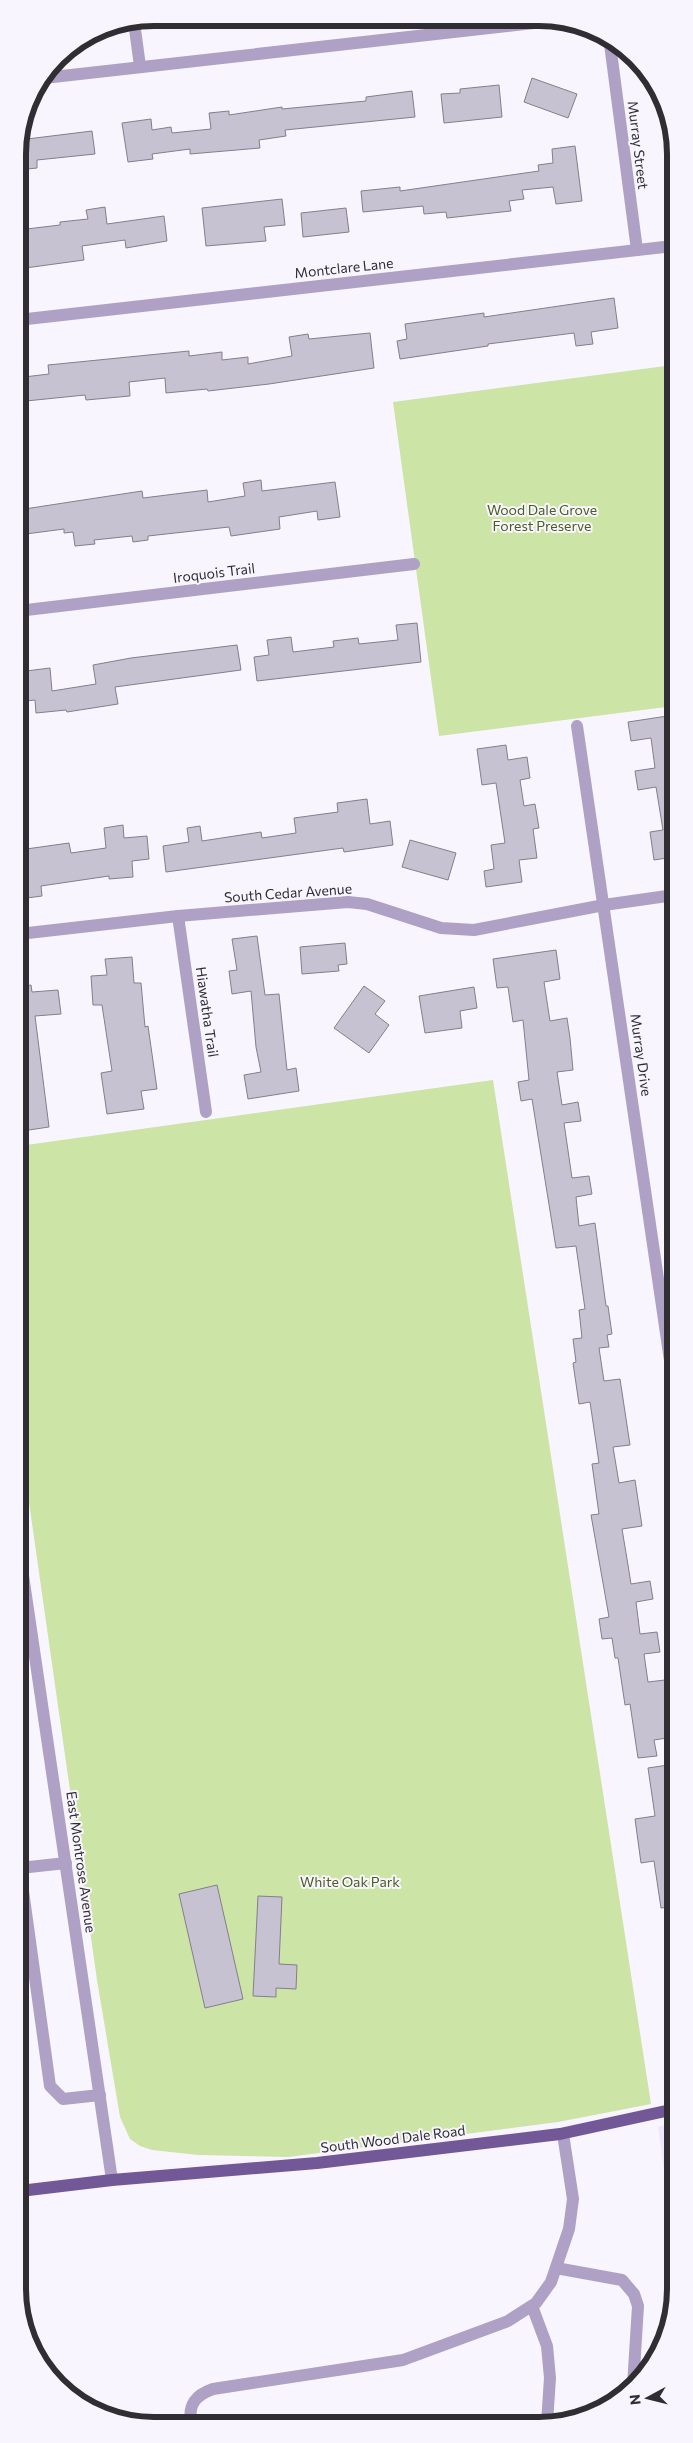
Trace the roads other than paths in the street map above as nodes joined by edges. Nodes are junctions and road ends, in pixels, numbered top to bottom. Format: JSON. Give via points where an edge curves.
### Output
{"nodes":[{"id":1,"x":503,"y":26,"type":"edge"},
{"id":2,"x":135,"y":28,"type":"edge"},
{"id":3,"x":611,"y":48,"type":"edge"},
{"id":4,"x":140,"y":66,"type":"junction"},
{"id":5,"x":52,"y":77,"type":"edge"},
{"id":6,"x":667,"y":247,"type":"edge"},
{"id":7,"x":637,"y":250,"type":"junction"},
{"id":8,"x":27,"y":319,"type":"edge"},
{"id":9,"x":414,"y":564,"type":"dead end"},
{"id":10,"x":27,"y":610,"type":"edge"},
{"id":11,"x":577,"y":726,"type":"dead end"},
{"id":12,"x":667,"y":896,"type":"edge"},
{"id":13,"x":604,"y":905,"type":"junction"},
{"id":14,"x":178,"y":916,"type":"junction"},
{"id":15,"x":27,"y":933,"type":"edge"},
{"id":16,"x":206,"y":1112,"type":"dead end"},
{"id":17,"x":666,"y":1336,"type":"edge"},
{"id":18,"x":26,"y":1612,"type":"edge"},
{"id":19,"x":66,"y":1863,"type":"junction"},
{"id":20,"x":26,"y":1868,"type":"edge"},
{"id":21,"x":26,"y":1914,"type":"edge"},
{"id":22,"x":100,"y":2095,"type":"junction"},
{"id":23,"x":666,"y":2111,"type":"edge"},
{"id":24,"x":563,"y":2134,"type":"junction"},
{"id":25,"x":112,"y":2180,"type":"junction"},
{"id":26,"x":26,"y":2190,"type":"edge"},
{"id":27,"x":556,"y":2268,"type":"junction"},
{"id":28,"x":532,"y":2306,"type":"junction"},
{"id":29,"x":634,"y":2373,"type":"edge"},
{"id":30,"x":547,"y":2416,"type":"edge"},
{"id":31,"x":191,"y":2417,"type":"edge"}],
"edges":[{"from":1,"to":4,"type":"street"},
{"from":2,"to":4,"type":"street"},
{"from":3,"to":7,"type":"street","name":"Murray Street"},
{"from":4,"to":5,"type":"street"},
{"from":6,"to":7,"type":"street","name":"Montclare Lane"},
{"from":7,"to":8,"type":"street","name":"Montclare Lane"},
{"from":9,"to":10,"type":"street","name":"Iroquois Trail"},
{"from":11,"to":13,"type":"street","name":"Murray Drive"},
{"from":12,"to":13,"type":"street","name":"South Cedar Avenue"},
{"from":13,"to":14,"type":"street","name":"South Cedar Avenue","via":[[474,930],[441,928],[367,904],[348,902]]},
{"from":13,"to":17,"type":"street","name":"Murray Drive"},
{"from":14,"to":15,"type":"street","name":"South Cedar Avenue"},
{"from":14,"to":16,"type":"street","name":"Hiawatha Trail"},
{"from":18,"to":19,"type":"street","name":"East Montrose Avenue"},
{"from":19,"to":20,"type":"street"},
{"from":19,"to":22,"type":"street","name":"East Montrose Avenue"},
{"from":21,"to":22,"type":"street","via":[[50,2086],[63,2099]]},
{"from":22,"to":25,"type":"street","name":"East Montrose Avenue"},
{"from":23,"to":24,"type":"main road","name":"South Wood Dale Road"},
{"from":24,"to":25,"type":"main road","name":"South Wood Dale Road","via":[[317,2163]]},
{"from":24,"to":27,"type":"street","via":[[573,2199],[569,2229]]},
{"from":25,"to":26,"type":"main road","name":"South Wood Dale Road"},
{"from":27,"to":28,"type":"street","via":[[551,2282]]},
{"from":27,"to":29,"type":"street","via":[[622,2280],[634,2294],[638,2306]]},
{"from":28,"to":30,"type":"street","via":[[547,2346],[550,2378]]},
{"from":28,"to":31,"type":"street","via":[[508,2321],[403,2360],[213,2389],[198,2394],[190,2407]]}]}
